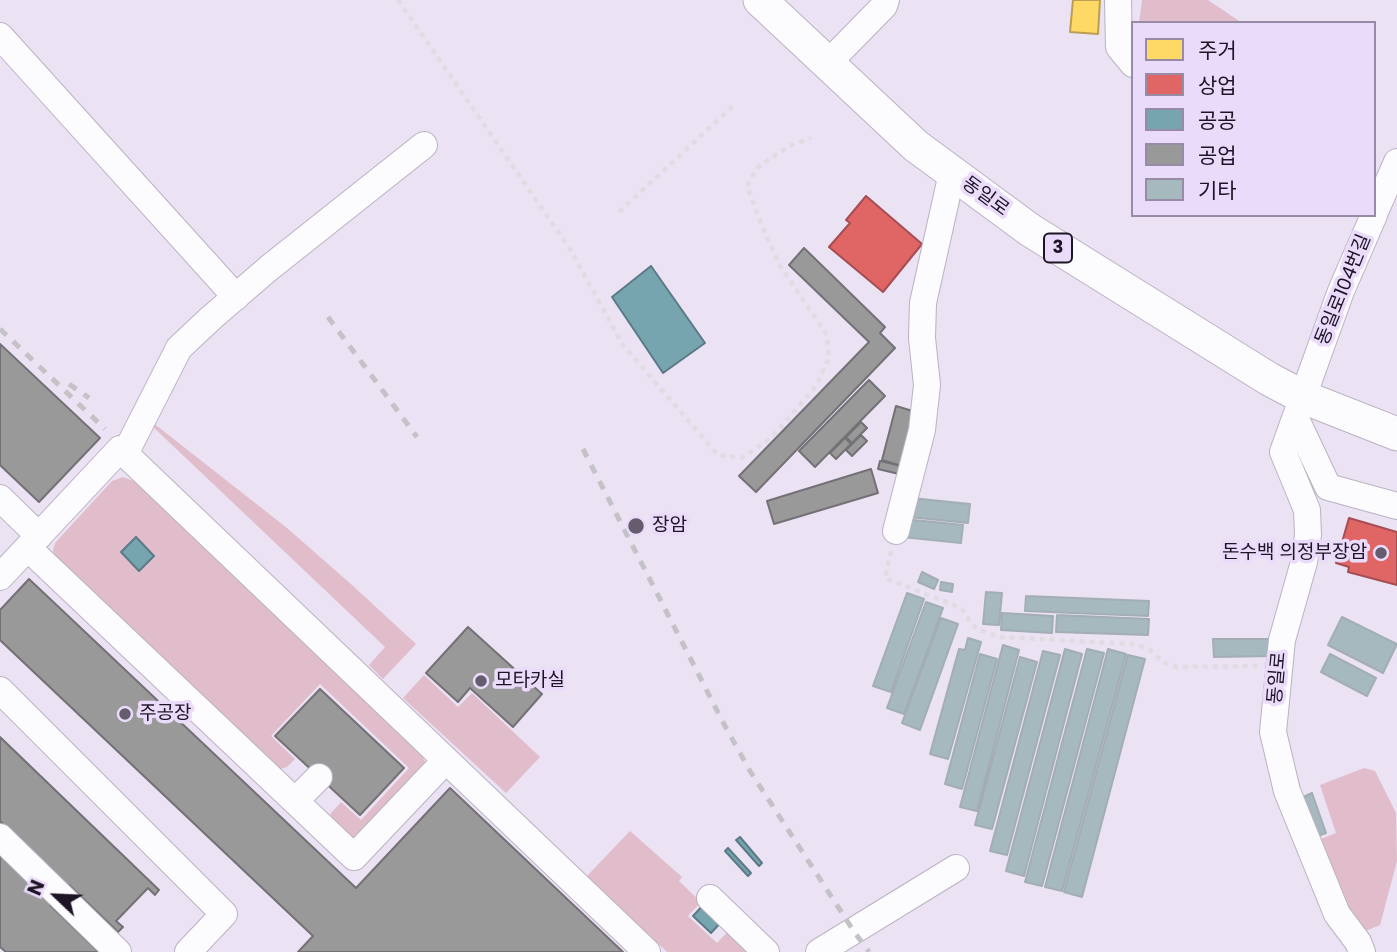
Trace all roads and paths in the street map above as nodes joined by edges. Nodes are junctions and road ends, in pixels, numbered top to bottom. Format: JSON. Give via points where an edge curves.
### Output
{"nodes":[{"id":1,"x":398,"y":0,"type":"edge"},
{"id":2,"x":760,"y":0,"type":"edge"},
{"id":3,"x":886,"y":0,"type":"edge"},
{"id":4,"x":1118,"y":0,"type":"edge"},
{"id":5,"x":0,"y":36,"type":"edge"},
{"id":6,"x":1131,"y":62,"type":"edge"},
{"id":7,"x":828,"y":63,"type":"junction"},
{"id":8,"x":734,"y":105,"type":"dead end"},
{"id":9,"x":811,"y":138,"type":"dead end"},
{"id":10,"x":424,"y":145,"type":"dead end"},
{"id":11,"x":1388,"y":168,"type":"edge"},
{"id":12,"x":952,"y":173,"type":"junction"},
{"id":13,"x":1376,"y":208,"type":"edge"},
{"id":14,"x":619,"y":212,"type":"dead end"},
{"id":15,"x":1373,"y":217,"type":"edge"},
{"id":16,"x":236,"y":297,"type":"junction"},
{"id":17,"x":1315,"y":365,"type":"joint"},
{"id":18,"x":1299,"y":408,"type":"junction"},
{"id":19,"x":1397,"y":434,"type":"edge"},
{"id":20,"x":125,"y":454,"type":"junction"},
{"id":21,"x":0,"y":498,"type":"edge"},
{"id":22,"x":1397,"y":506,"type":"edge"},
{"id":23,"x":896,"y":531,"type":"joint"},
{"id":24,"x":34,"y":542,"type":"junction"},
{"id":25,"x":0,"y":577,"type":"edge"},
{"id":26,"x":1279,"y":666,"type":"junction"},
{"id":27,"x":0,"y":690,"type":"edge"},
{"id":28,"x":445,"y":761,"type":"junction"},
{"id":29,"x":319,"y":776,"type":"dead end"},
{"id":30,"x":295,"y":801,"type":"junction"},
{"id":31,"x":0,"y":837,"type":"edge"},
{"id":32,"x":956,"y":868,"type":"dead end"},
{"id":33,"x":710,"y":898,"type":"dead end"},
{"id":34,"x":118,"y":952,"type":"edge"},
{"id":35,"x":188,"y":952,"type":"edge"},
{"id":36,"x":647,"y":952,"type":"edge"},
{"id":37,"x":766,"y":952,"type":"edge"},
{"id":38,"x":818,"y":952,"type":"edge"},
{"id":39,"x":1362,"y":952,"type":"edge"}],
"edges":[{"from":1,"to":9,"type":"path","via":[[569,249],[624,345],[718,455],[742,458],[772,437],[816,386],[829,358],[827,335],[780,266],[747,186],[758,167],[789,146]]},
{"from":2,"to":7,"type":"main road","name":"동일로","number":"3"},
{"from":3,"to":7,"type":"street"},
{"from":4,"to":6,"type":"street","via":[[1119,47]]},
{"from":5,"to":16,"type":"street"},
{"from":7,"to":12,"type":"main road","name":"동일로","number":"3","via":[[916,146]]},
{"from":8,"to":14,"type":"path"},
{"from":10,"to":16,"type":"street"},
{"from":11,"to":13,"type":"street","name":"동일로104번길"},
{"from":12,"to":18,"type":"main road","name":"동일로","number":"3","via":[[1030,230],[1269,379]]},
{"from":12,"to":23,"type":"street","name":"동일로","via":[[922,303],[927,385],[922,430]]},
{"from":15,"to":17,"type":"street","name":"동일로104번길"},
{"from":16,"to":20,"type":"street","via":[[179,348]]},
{"from":17,"to":18,"type":"street","name":"동일로"},
{"from":18,"to":19,"type":"main road","name":"동일로","number":"3"},
{"from":18,"to":22,"type":"street","via":[[1328,488]]},
{"from":18,"to":26,"type":"street","name":"동일로","via":[[1283,452],[1307,510],[1308,535]]},
{"from":20,"to":24,"type":"street","via":[[120,449]]},
{"from":20,"to":28,"type":"street"},
{"from":21,"to":24,"type":"street"},
{"from":23,"to":26,"type":"path","via":[[885,578],[961,608],[977,629],[999,637],[1135,645],[1176,667]]},
{"from":24,"to":25,"type":"street"},
{"from":24,"to":30,"type":"street"},
{"from":26,"to":39,"type":"street","name":"동일로","via":[[1273,732],[1287,791],[1337,914]]},
{"from":27,"to":35,"type":"street","via":[[224,914]]},
{"from":28,"to":30,"type":"street","via":[[354,857]]},
{"from":28,"to":36,"type":"street"},
{"from":29,"to":30,"type":"street"},
{"from":31,"to":34,"type":"street"},
{"from":32,"to":38,"type":"street"},
{"from":33,"to":37,"type":"street"}]}
